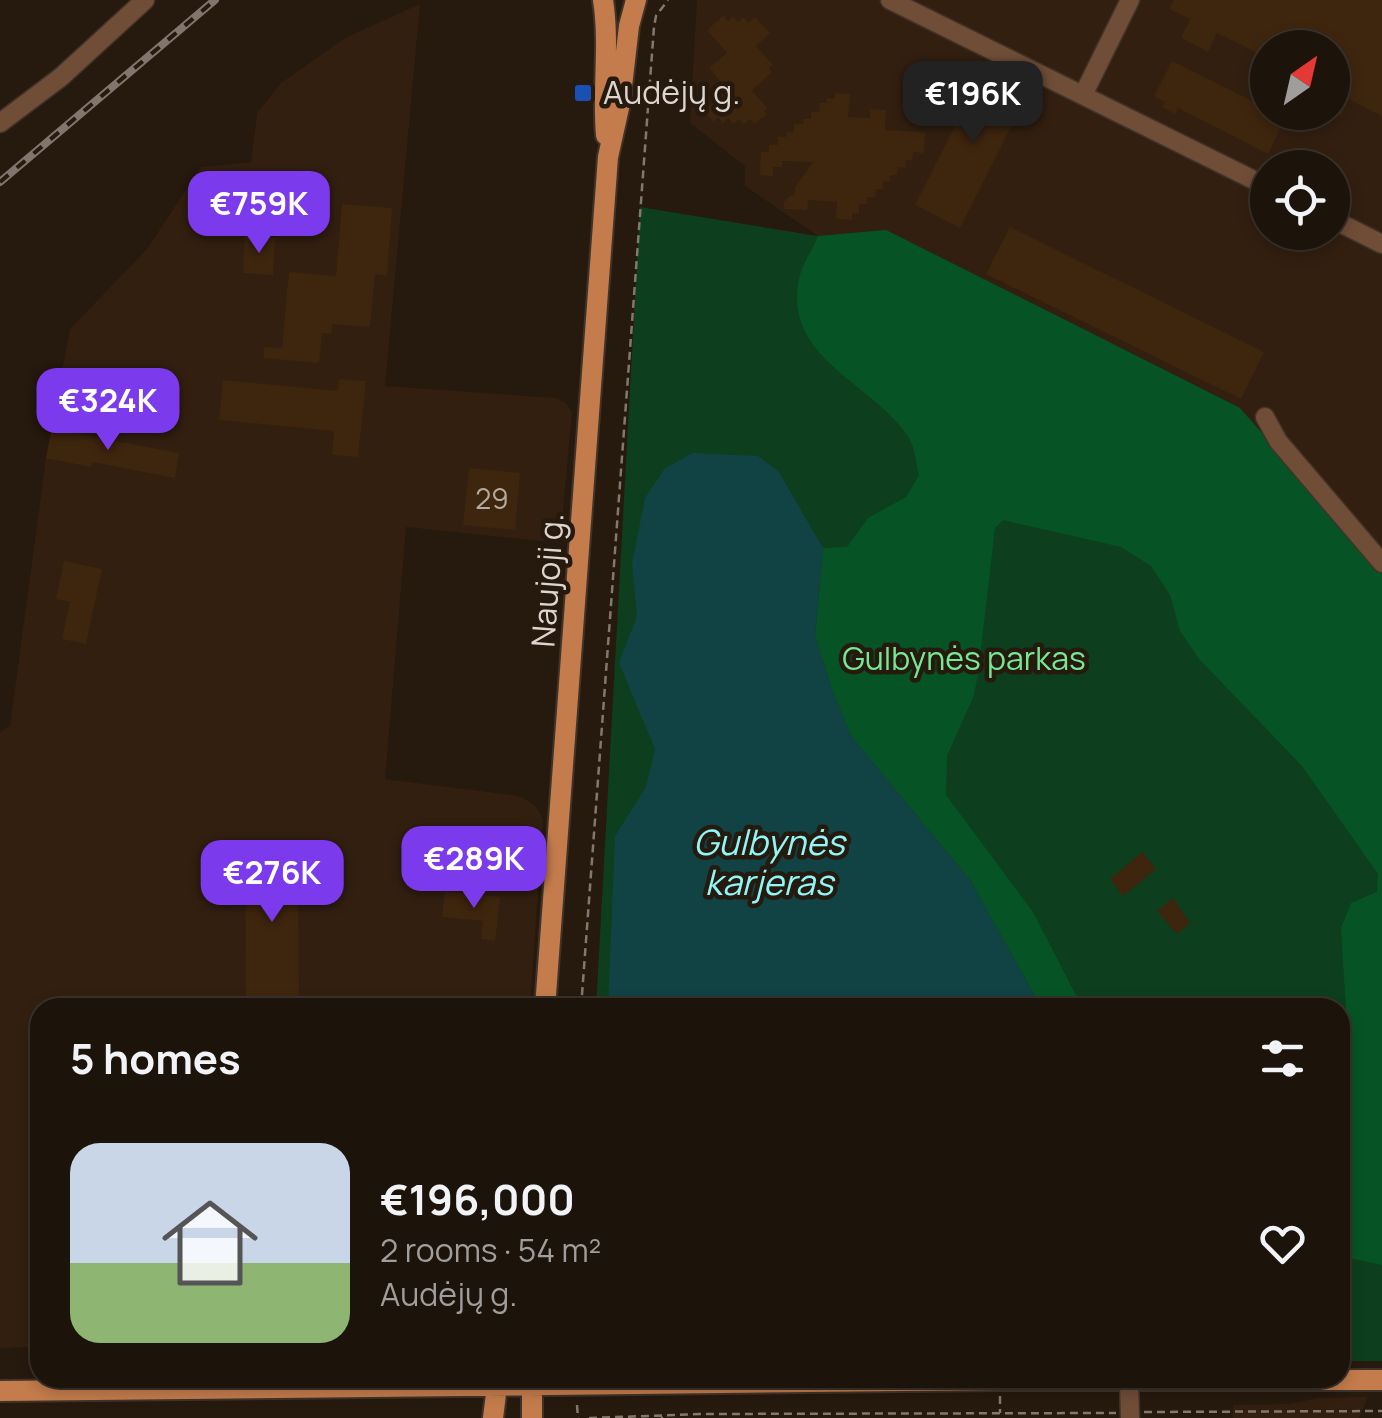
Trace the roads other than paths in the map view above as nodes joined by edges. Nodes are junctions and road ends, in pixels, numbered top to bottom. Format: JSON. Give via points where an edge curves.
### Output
{"nodes":[{"id":1,"x":146,"y":0,"type":"edge"},
{"id":2,"x":603,"y":0,"type":"edge"},
{"id":3,"x":636,"y":0,"type":"edge"},
{"id":4,"x":890,"y":0,"type":"edge"},
{"id":5,"x":1130,"y":0,"type":"edge"},
{"id":6,"x":1083,"y":95,"type":"junction"},
{"id":7,"x":0,"y":123,"type":"edge"},
{"id":8,"x":608,"y":157,"type":"junction"},
{"id":9,"x":1250,"y":178,"type":"edge"},
{"id":10,"x":1350,"y":229,"type":"edge"},
{"id":11,"x":1382,"y":244,"type":"edge"},
{"id":12,"x":1265,"y":417,"type":"dead end"},
{"id":13,"x":1382,"y":562,"type":"edge"},
{"id":14,"x":546,"y":998,"type":"edge"},
{"id":15,"x":1350,"y":1380,"type":"edge"},
{"id":16,"x":1382,"y":1380,"type":"edge"},
{"id":17,"x":166,"y":1388,"type":"edge"},
{"id":18,"x":497,"y":1388,"type":"edge"},
{"id":19,"x":532,"y":1388,"type":"edge"},
{"id":20,"x":1129,"y":1388,"type":"edge"},
{"id":21,"x":0,"y":1391,"type":"edge"},
{"id":22,"x":1130,"y":1415,"type":"edge"},
{"id":23,"x":494,"y":1418,"type":"edge"},
{"id":24,"x":532,"y":1418,"type":"edge"}],
"edges":[{"from":1,"to":7,"type":"street"},
{"from":2,"to":8,"type":"main road","name":"Naujoji g."},
{"from":3,"to":8,"type":"main road","name":"Naujoji g."},
{"from":4,"to":6,"type":"street"},
{"from":5,"to":6,"type":"street"},
{"from":6,"to":9,"type":"street"},
{"from":8,"to":14,"type":"main road","name":"Naujoji g."},
{"from":10,"to":11,"type":"street"},
{"from":12,"to":13,"type":"street"},
{"from":15,"to":16,"type":"main road"},
{"from":17,"to":21,"type":"main road"},
{"from":18,"to":23,"type":"main road"},
{"from":19,"to":24,"type":"main road"},
{"from":20,"to":22,"type":"street"}]}
